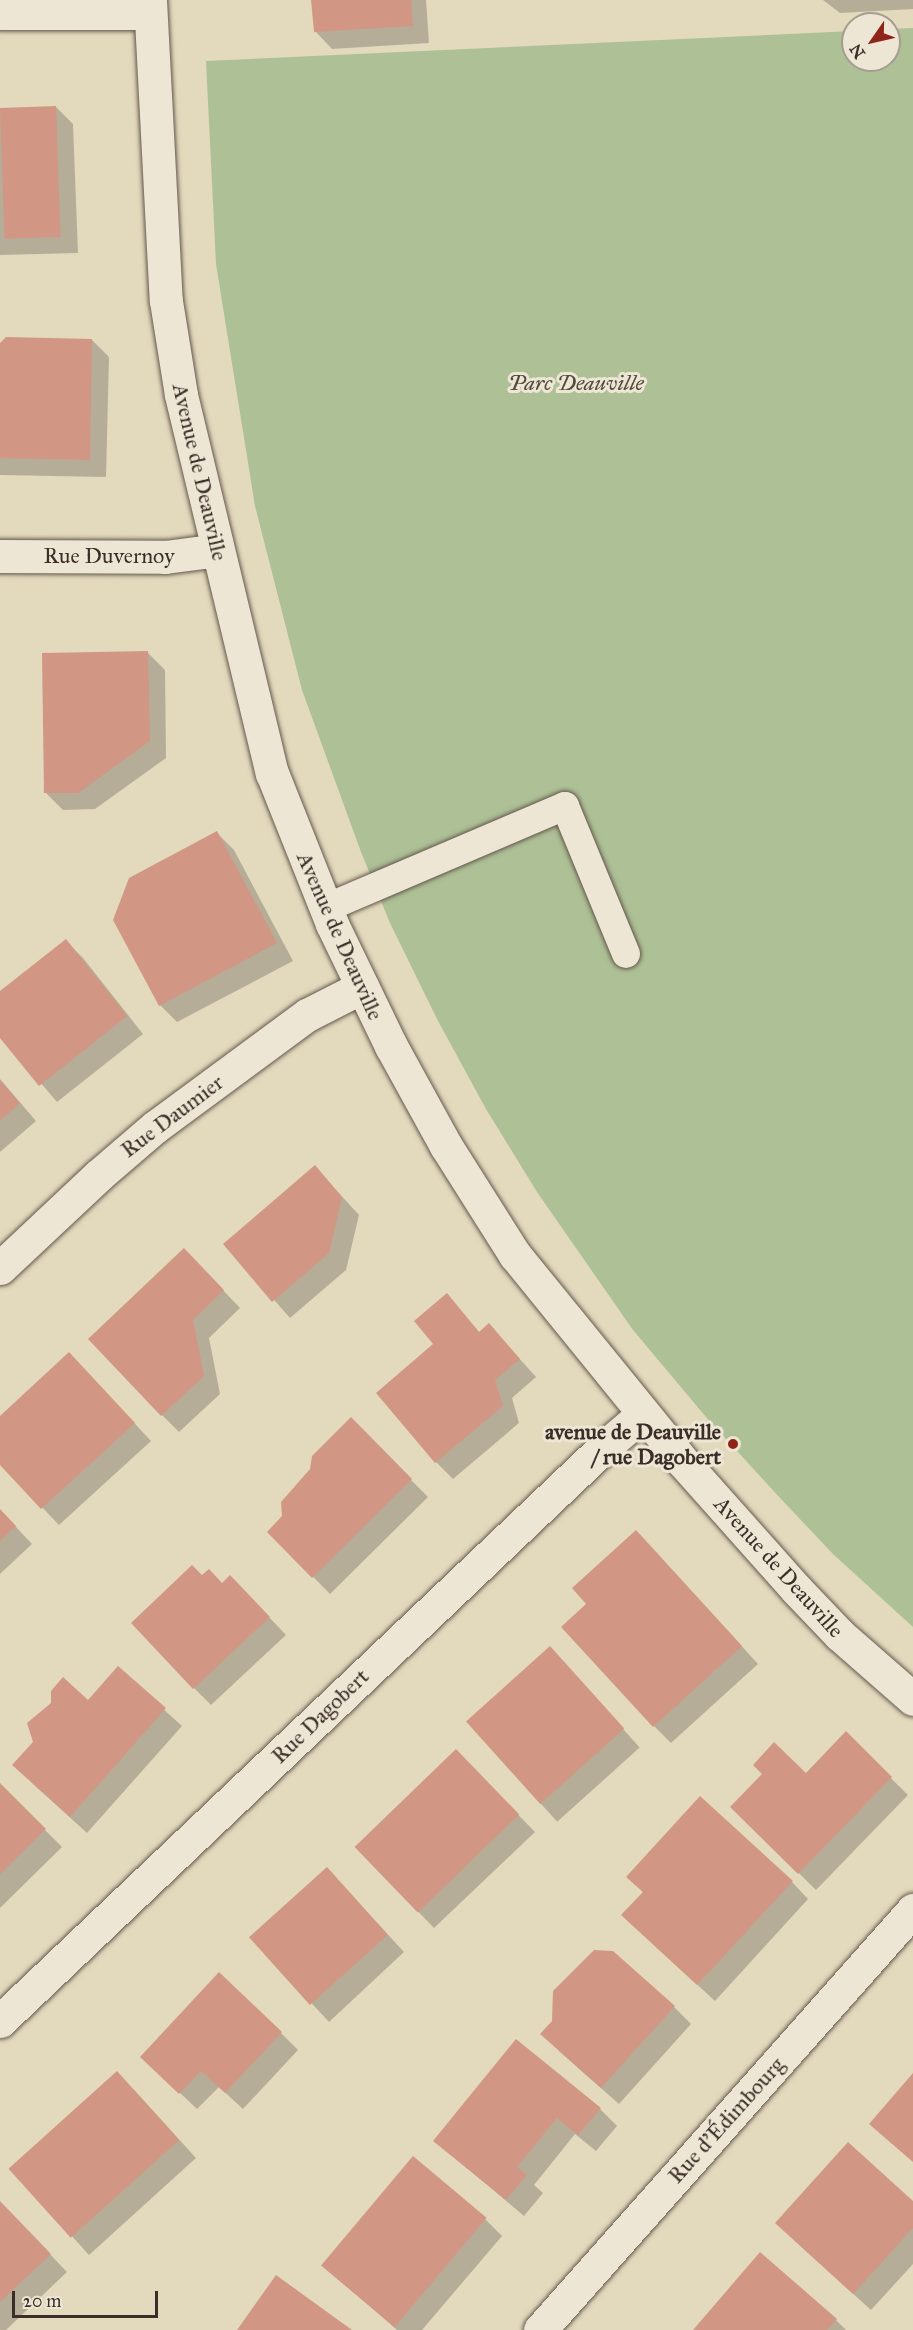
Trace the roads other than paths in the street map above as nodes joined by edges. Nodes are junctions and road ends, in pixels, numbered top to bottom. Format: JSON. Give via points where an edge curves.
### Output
{"nodes":[{"id":1,"x":150,"y":6,"type":"edge"},
{"id":2,"x":0,"y":13,"type":"edge"},
{"id":3,"x":218,"y":550,"type":"junction"},
{"id":4,"x":0,"y":556,"type":"edge"},
{"id":5,"x":326,"y":908,"type":"junction"},
{"id":6,"x":626,"y":954,"type":"dead end"},
{"id":7,"x":362,"y":987,"type":"junction"},
{"id":8,"x":0,"y":1268,"type":"edge"},
{"id":9,"x":643,"y":1414,"type":"junction"},
{"id":10,"x":913,"y":1699,"type":"edge"},
{"id":11,"x":913,"y":1910,"type":"edge"},
{"id":12,"x":0,"y":2020,"type":"edge"},
{"id":13,"x":540,"y":2330,"type":"edge"}],
"edges":[{"from":1,"to":2,"type":"street"},
{"from":1,"to":3,"type":"street","name":"Avenue de Deauville","via":[[166,301],[181,395]]},
{"from":3,"to":4,"type":"street","name":"Rue Duvernoy","via":[[165,557]]},
{"from":3,"to":5,"type":"street","name":"Avenue de Deauville","via":[[272,773]]},
{"from":5,"to":6,"type":"lane","via":[[566,806]]},
{"from":5,"to":7,"type":"street","name":"Avenue de Deauville"},
{"from":7,"to":8,"type":"street","name":"Rue Daumier","via":[[307,1015],[155,1127]]},
{"from":7,"to":9,"type":"street","name":"Avenue de Deauville","via":[[441,1136],[501,1236]]},
{"from":9,"to":10,"type":"street","name":"Avenue de Deauville","via":[[818,1613]]},
{"from":9,"to":12,"type":"street","name":"Rue Dagobert"},
{"from":11,"to":13,"type":"street","name":"Rue d'Édimbourg"}]}
